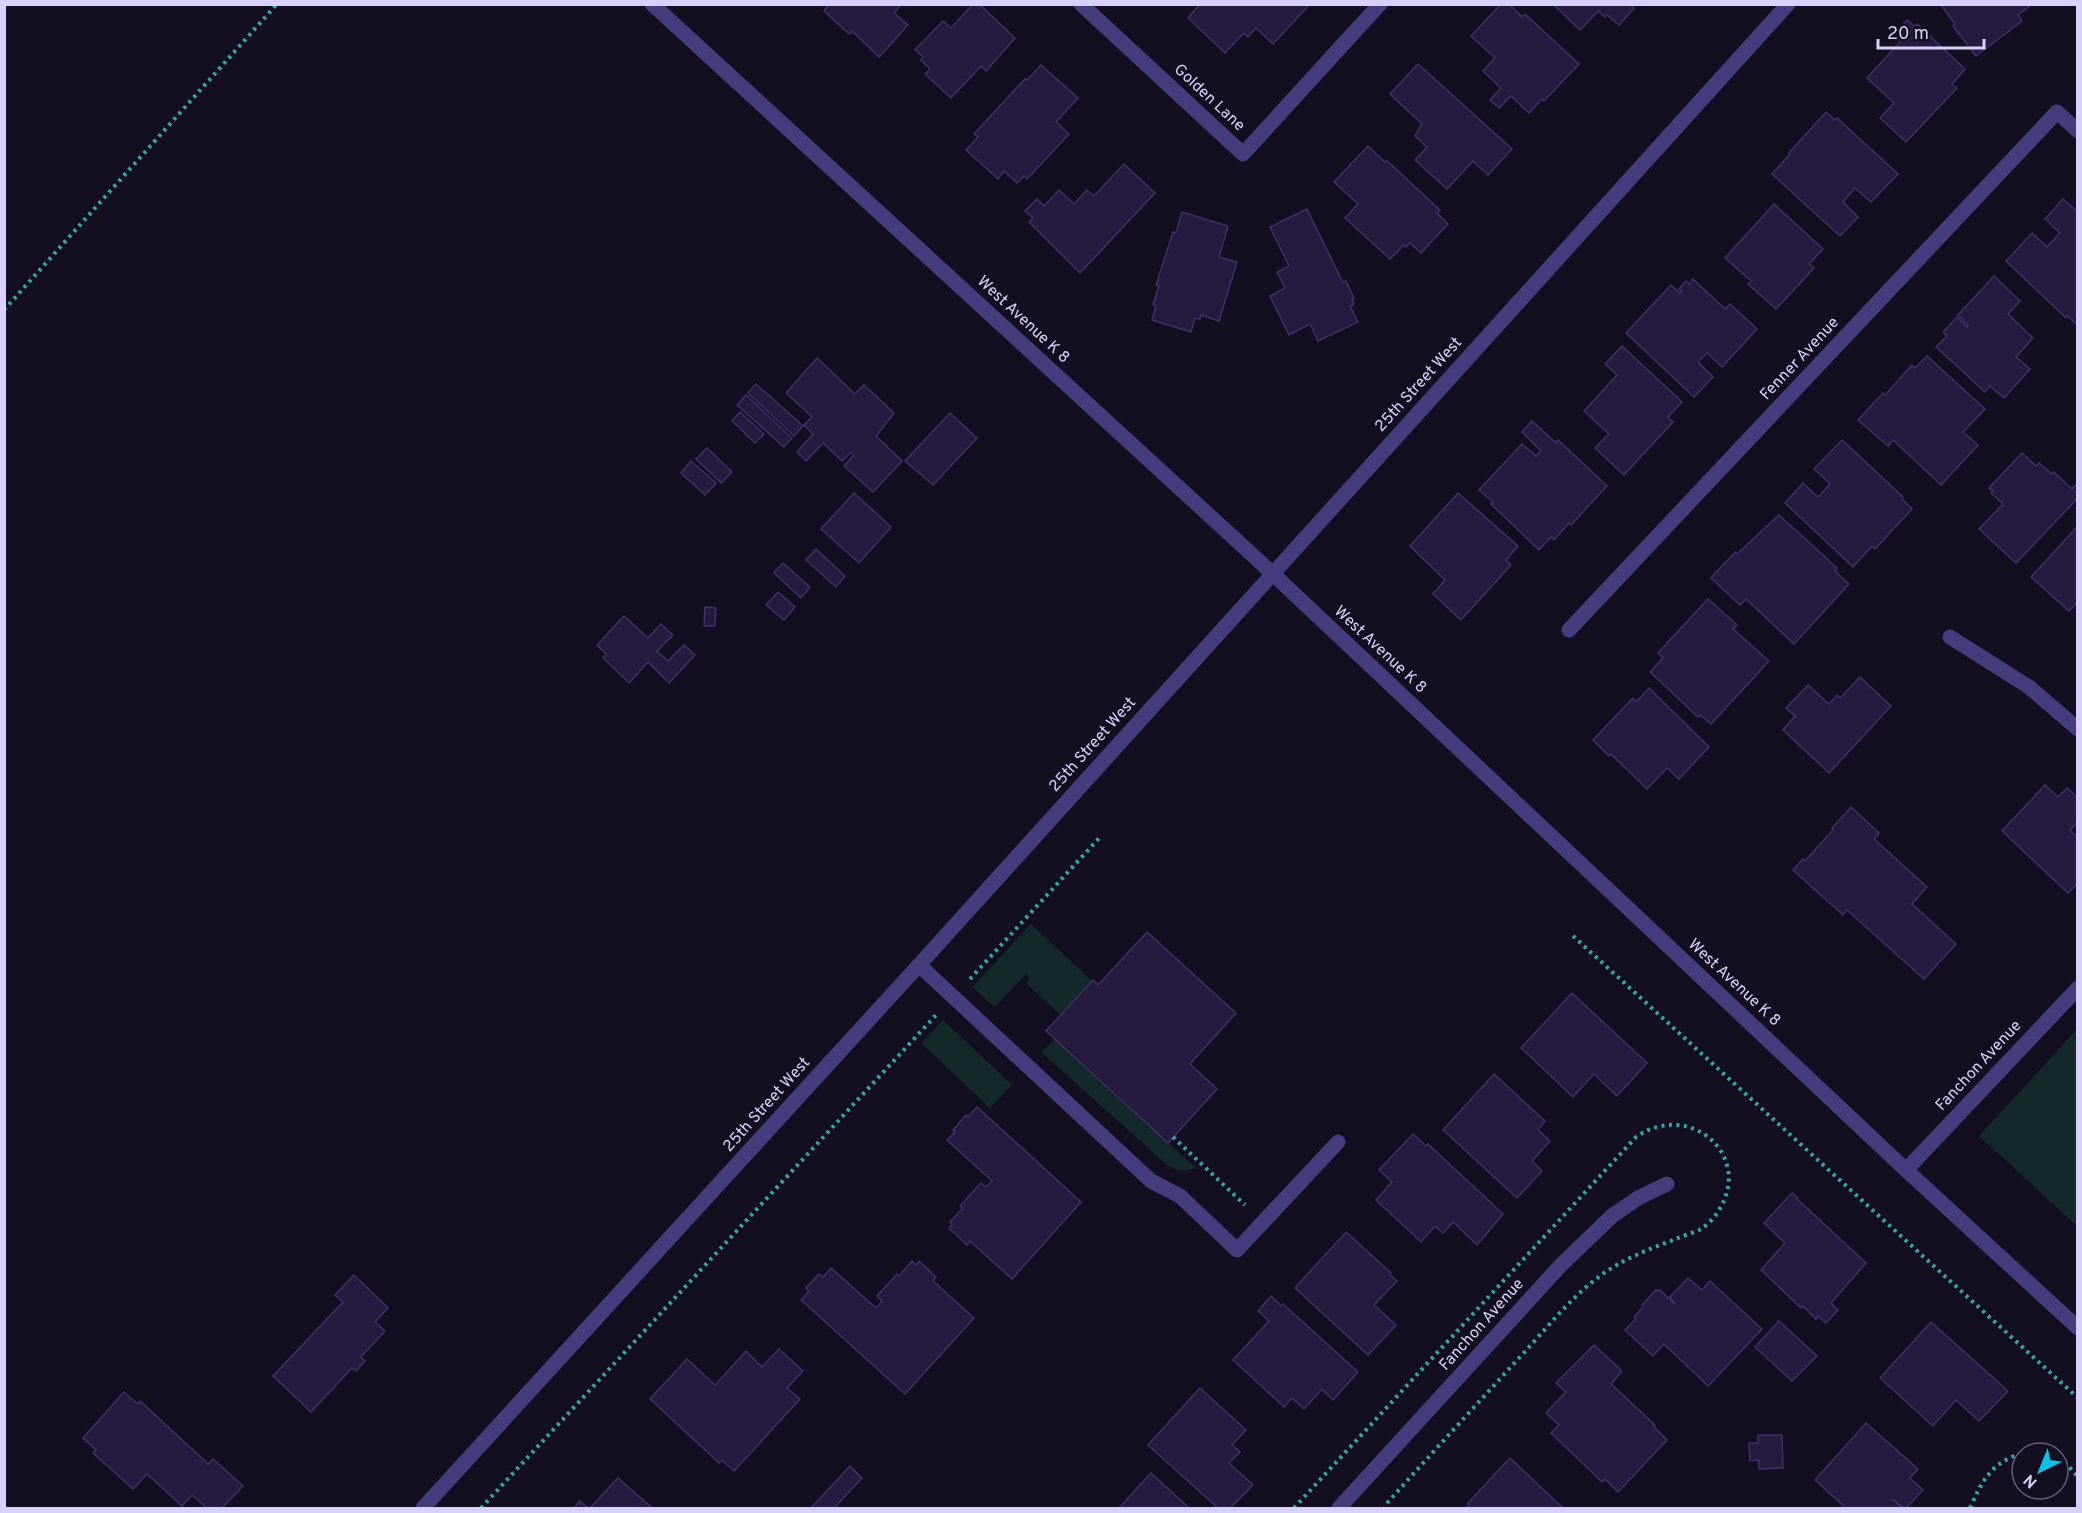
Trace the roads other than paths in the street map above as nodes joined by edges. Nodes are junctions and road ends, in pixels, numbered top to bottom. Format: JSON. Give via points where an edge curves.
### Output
{"nodes":[{"id":1,"x":652,"y":4,"type":"edge"},
{"id":2,"x":1081,"y":4,"type":"edge"},
{"id":3,"x":1380,"y":4,"type":"edge"},
{"id":4,"x":1788,"y":4,"type":"edge"},
{"id":5,"x":2078,"y":131,"type":"edge"},
{"id":6,"x":1272,"y":573,"type":"junction"},
{"id":7,"x":1569,"y":630,"type":"dead end"},
{"id":8,"x":1950,"y":637,"type":"dead end"},
{"id":9,"x":2078,"y":729,"type":"edge"},
{"id":10,"x":919,"y":965,"type":"junction"},
{"id":11,"x":2078,"y":988,"type":"edge"},
{"id":12,"x":1338,"y":1142,"type":"dead end"},
{"id":13,"x":1906,"y":1170,"type":"junction"},
{"id":14,"x":1667,"y":1184,"type":"dead end"},
{"id":15,"x":2078,"y":1328,"type":"edge"},
{"id":16,"x":423,"y":1509,"type":"edge"},
{"id":17,"x":1339,"y":1509,"type":"edge"}],
"edges":[{"from":1,"to":6,"type":"street","name":"West Avenue K 8"},
{"from":2,"to":3,"type":"street","name":"Golden Lane","via":[[1243,154]]},
{"from":4,"to":6,"type":"street","name":"25th Street West"},
{"from":5,"to":7,"type":"street","name":"Fenner Avenue","via":[[2057,112]]},
{"from":6,"to":10,"type":"street","name":"25th Street West"},
{"from":6,"to":13,"type":"street","name":"West Avenue K 8"},
{"from":8,"to":9,"type":"street","via":[[2029,687]]},
{"from":10,"to":12,"type":"street","via":[[1151,1181],[1180,1196],[1237,1250]]},
{"from":10,"to":16,"type":"street","name":"25th Street West"},
{"from":11,"to":13,"type":"street","name":"Fanchon Avenue"},
{"from":13,"to":15,"type":"street","name":"West Avenue K 8"},
{"from":14,"to":17,"type":"street","name":"Fanchon Avenue","via":[[1612,1216],[1561,1265]]}]}
